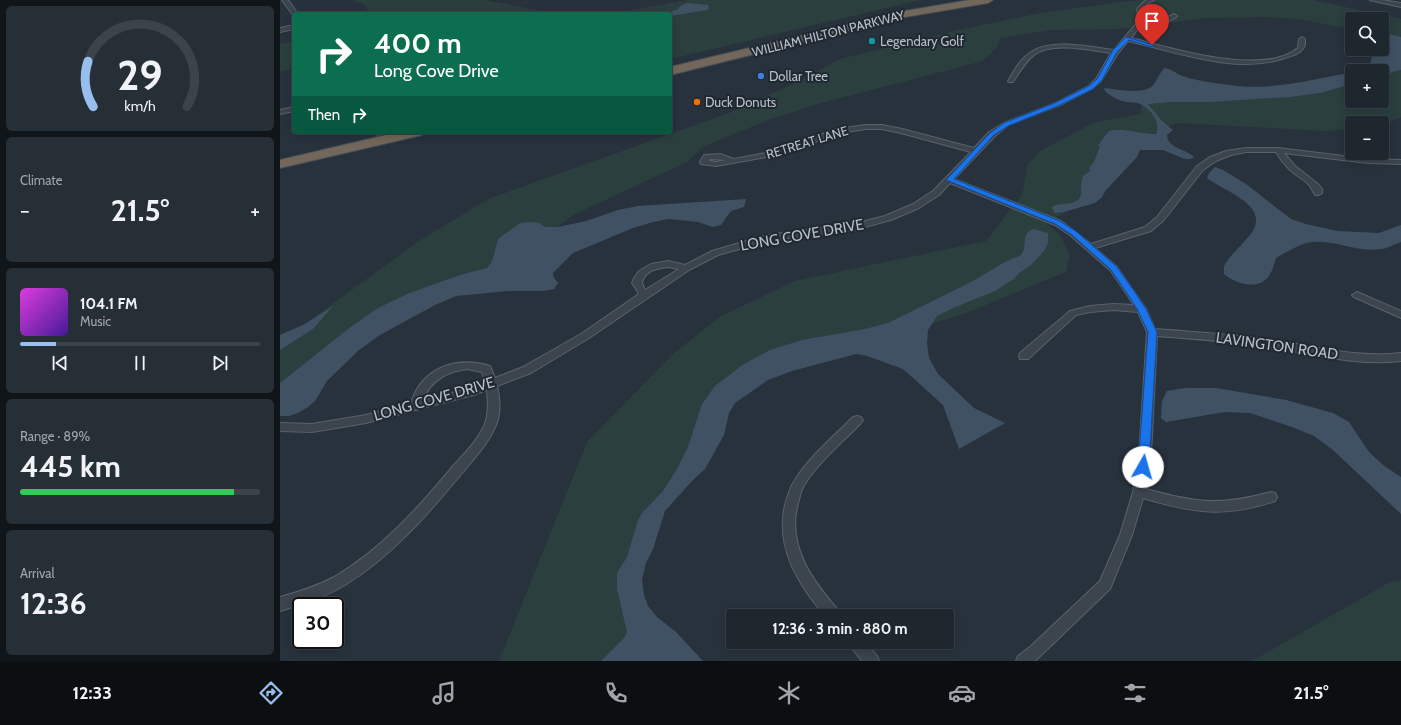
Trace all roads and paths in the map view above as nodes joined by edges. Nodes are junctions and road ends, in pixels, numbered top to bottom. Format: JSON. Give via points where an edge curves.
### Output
{"nodes":[{"id":1,"x":285,"y":0,"type":"edge"},
{"id":2,"x":975,"y":0,"type":"edge"},
{"id":3,"x":988,"y":0,"type":"edge"},
{"id":4,"x":1152,"y":0,"type":"edge"},
{"id":5,"x":1374,"y":0,"type":"edge"},
{"id":6,"x":944,"y":3,"type":"edge"},
{"id":7,"x":1401,"y":5,"type":"edge"},
{"id":8,"x":294,"y":12,"type":"edge"},
{"id":9,"x":1174,"y":16,"type":"dead end"},
{"id":10,"x":1142,"y":19,"type":"junction"},
{"id":11,"x":829,"y":25,"type":"junction"},
{"id":12,"x":292,"y":27,"type":"edge"},
{"id":13,"x":280,"y":30,"type":"edge"},
{"id":14,"x":1128,"y":38,"type":"junction"},
{"id":15,"x":1302,"y":39,"type":"dead end"},
{"id":16,"x":772,"y":46,"type":"junction"},
{"id":17,"x":1115,"y":52,"type":"junction"},
{"id":18,"x":672,"y":64,"type":"edge"},
{"id":19,"x":672,"y":71,"type":"edge"},
{"id":20,"x":1011,"y":81,"type":"dead end"},
{"id":21,"x":292,"y":109,"type":"edge"},
{"id":22,"x":280,"y":112,"type":"edge"},
{"id":23,"x":394,"y":134,"type":"edge"},
{"id":24,"x":382,"y":135,"type":"edge"},
{"id":25,"x":976,"y":150,"type":"junction"},
{"id":26,"x":1278,"y":150,"type":"junction"},
{"id":27,"x":280,"y":155,"type":"edge"},
{"id":28,"x":731,"y":160,"type":"dead end"},
{"id":29,"x":1401,"y":162,"type":"edge"},
{"id":30,"x":280,"y":164,"type":"edge"},
{"id":31,"x":950,"y":180,"type":"junction"},
{"id":32,"x":1318,"y":193,"type":"dead end"},
{"id":33,"x":1090,"y":247,"type":"junction"},
{"id":34,"x":686,"y":268,"type":"junction"},
{"id":35,"x":1357,"y":294,"type":"dead end"},
{"id":36,"x":645,"y":295,"type":"junction"},
{"id":37,"x":1141,"y":309,"type":"junction"},
{"id":38,"x":1401,"y":316,"type":"edge"},
{"id":39,"x":1152,"y":332,"type":"junction"},
{"id":40,"x":1024,"y":356,"type":"dead end"},
{"id":41,"x":1401,"y":357,"type":"edge"},
{"id":42,"x":490,"y":385,"type":"junction"},
{"id":43,"x":416,"y":406,"type":"junction"},
{"id":44,"x":857,"y":420,"type":"dead end"},
{"id":45,"x":280,"y":427,"type":"edge"},
{"id":46,"x":1139,"y":492,"type":"junction"},
{"id":47,"x":1271,"y":496,"type":"dead end"},
{"id":48,"x":280,"y":604,"type":"edge"},
{"id":49,"x":829,"y":609,"type":"edge"},
{"id":50,"x":862,"y":649,"type":"edge"},
{"id":51,"x":872,"y":661,"type":"edge"},
{"id":52,"x":1023,"y":661,"type":"edge"}],
"edges":[{"from":1,"to":8,"type":"street"},
{"from":2,"to":6,"type":"highway"},
{"from":3,"to":6,"type":"highway","name":"WILLIAM HILTON PARKWAY"},
{"from":4,"to":10,"type":"street","name":"LONG COVE DRIVE","via":[[1140,9]]},
{"from":5,"to":7,"type":"street"},
{"from":6,"to":11,"type":"highway","name":"WILLIAM HILTON PARKWAY","via":[[897,9]]},
{"from":6,"to":16,"type":"highway","name":"WILLIAM HILTON PARKWAY"},
{"from":9,"to":10,"type":"street","via":[[1169,20]]},
{"from":10,"to":14,"type":"street","name":"LONG COVE DRIVE"},
{"from":11,"to":16,"type":"highway"},
{"from":11,"to":18,"type":"highway","name":"WILLIAM HILTON PARKWAY"},
{"from":12,"to":13,"type":"street"},
{"from":14,"to":15,"type":"street","via":[[1226,62],[1246,64],[1293,54],[1302,47]]},
{"from":14,"to":17,"type":"street","name":"LONG COVE DRIVE"},
{"from":16,"to":19,"type":"highway","name":"WILLIAM HILTON PARKWAY"},
{"from":17,"to":20,"type":"street","via":[[1063,47],[1042,49],[1030,55]]},
{"from":17,"to":25,"type":"street","name":"LONG COVE DRIVE","via":[[1099,80],[1091,87],[1058,104],[1006,124]]},
{"from":21,"to":22,"type":"street"},
{"from":23,"to":24,"type":"highway"},
{"from":24,"to":27,"type":"highway"},
{"from":24,"to":30,"type":"highway"},
{"from":25,"to":28,"type":"street","name":"RETREAT LANE","via":[[902,130],[866,127],[839,131],[778,154]]},
{"from":25,"to":31,"type":"street","name":"LONG COVE DRIVE"},
{"from":26,"to":29,"type":"street","via":[[1368,161]]},
{"from":26,"to":32,"type":"street","via":[[1285,161],[1314,184]]},
{"from":26,"to":33,"type":"street","via":[[1246,150],[1213,159],[1200,168],[1160,219],[1148,229]]},
{"from":31,"to":33,"type":"street","via":[[1058,223]]},
{"from":31,"to":34,"type":"street","name":"LONG COVE DRIVE","via":[[916,206],[888,218],[853,227],[767,238],[715,253]]},
{"from":33,"to":37,"type":"street","via":[[1114,269]]},
{"from":34,"to":36,"type":"street","name":"LONG COVE DRIVE"},
{"from":34,"to":36,"type":"street","via":[[668,264],[645,270],[638,278],[637,284]]},
{"from":35,"to":38,"type":"street"},
{"from":36,"to":42,"type":"street","name":"LONG COVE DRIVE","via":[[585,336],[527,370]]},
{"from":37,"to":39,"type":"street"},
{"from":37,"to":40,"type":"street","via":[[1114,307],[1073,313]]},
{"from":39,"to":41,"type":"street","name":"LAVINGTON ROAD","via":[[1217,337],[1358,358],[1384,360]]},
{"from":39,"to":46,"type":"street","via":[[1145,455]]},
{"from":42,"to":43,"type":"street","name":"LONG COVE DRIVE"},
{"from":42,"to":43,"type":"street","via":[[490,376],[486,369],[477,365],[451,368],[430,381],[420,394]]},
{"from":42,"to":48,"type":"street","via":[[494,406],[491,424],[477,446],[436,495],[381,549],[347,576],[313,595]]},
{"from":43,"to":45,"type":"street","name":"LONG COVE DRIVE","via":[[366,419],[312,428]]},
{"from":44,"to":49,"type":"street","via":[[799,483],[791,505],[788,524],[792,549],[802,574]]},
{"from":46,"to":47,"type":"street","via":[[1174,502],[1218,507],[1252,502]]},
{"from":46,"to":52,"type":"street","via":[[1126,535],[1105,585]]},
{"from":50,"to":51,"type":"street"}]}
